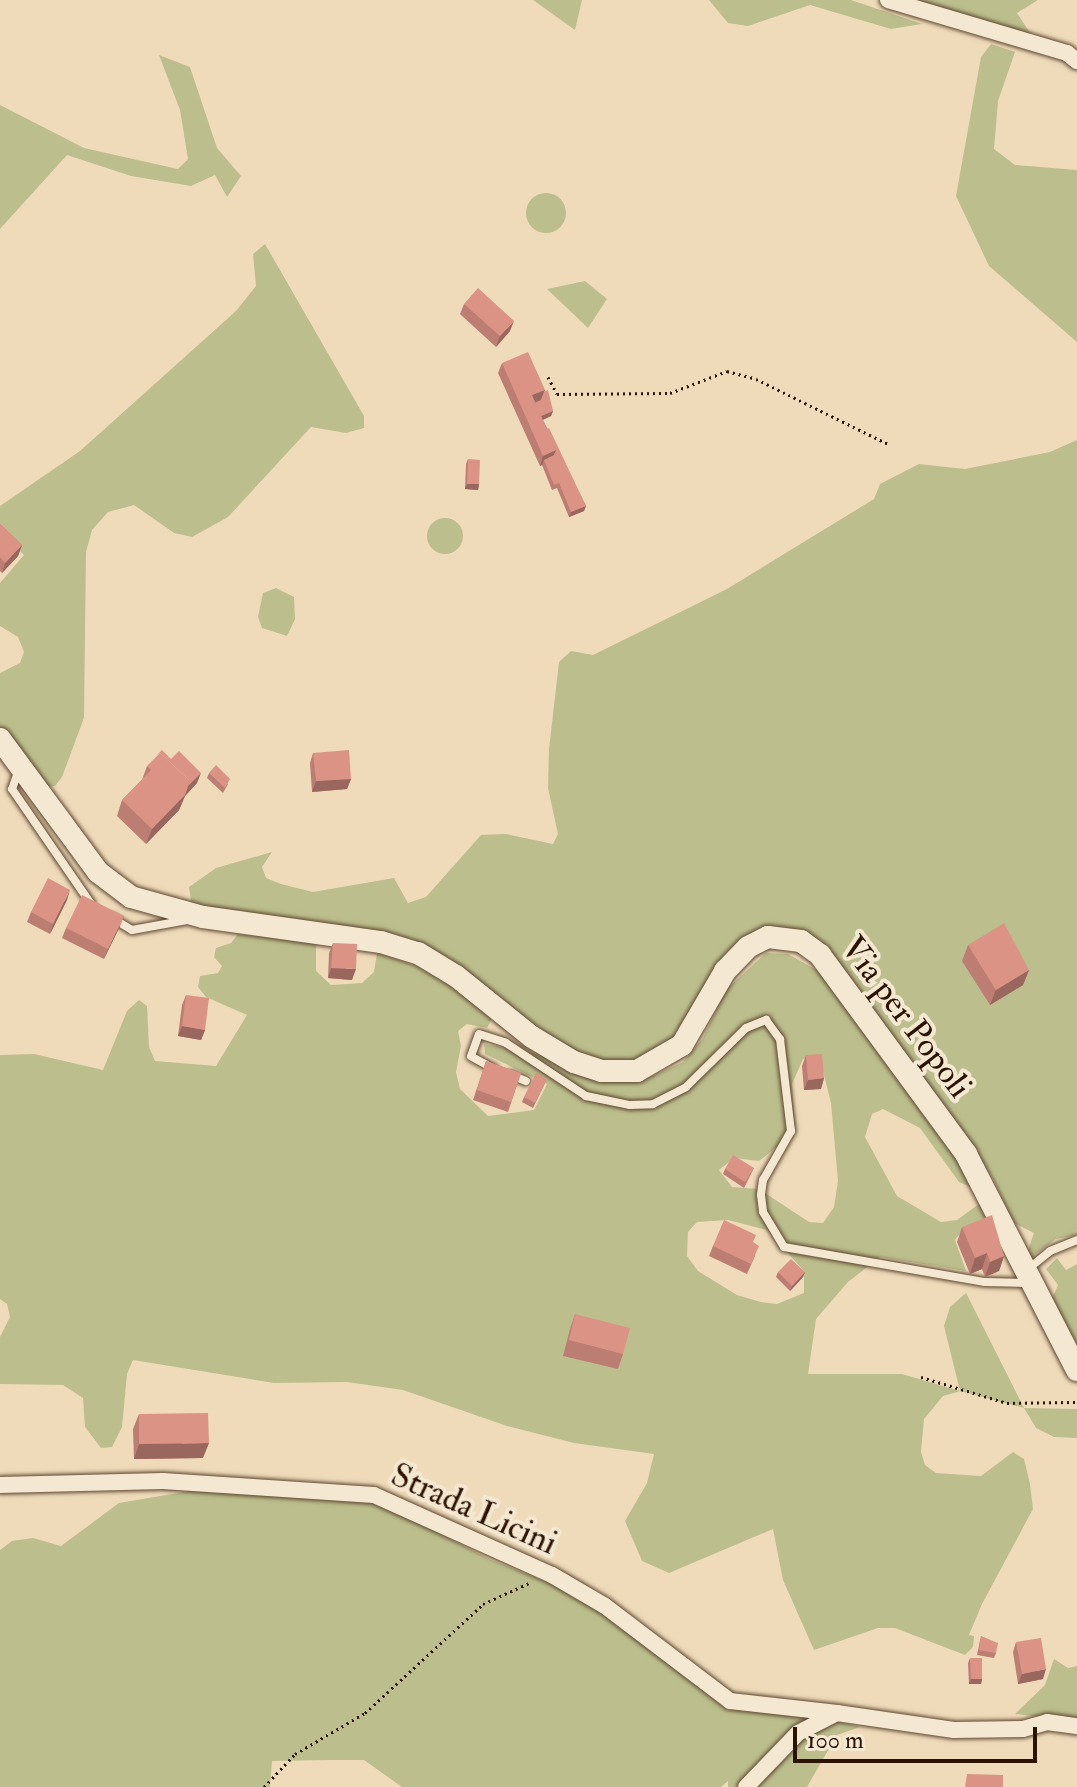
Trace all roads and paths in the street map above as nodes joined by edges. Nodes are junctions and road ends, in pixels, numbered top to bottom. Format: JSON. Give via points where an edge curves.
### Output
{"nodes":[{"id":1,"x":888,"y":0,"type":"edge"},
{"id":2,"x":1077,"y":61,"type":"edge"},
{"id":3,"x":548,"y":377,"type":"dead end"},
{"id":4,"x":888,"y":444,"type":"dead end"},
{"id":5,"x":0,"y":739,"type":"edge"},
{"id":6,"x":520,"y":1040,"type":"junction"},
{"id":7,"x":526,"y":1081,"type":"dead end"},
{"id":8,"x":1077,"y":1240,"type":"edge"},
{"id":9,"x":1031,"y":1276,"type":"junction"},
{"id":10,"x":1077,"y":1370,"type":"edge"},
{"id":11,"x":921,"y":1377,"type":"dead end"},
{"id":12,"x":1077,"y":1402,"type":"edge"},
{"id":13,"x":0,"y":1485,"type":"edge"},
{"id":14,"x":564,"y":1583,"type":"junction"},
{"id":15,"x":837,"y":1713,"type":"junction"},
{"id":16,"x":1077,"y":1726,"type":"edge"},
{"id":17,"x":264,"y":1787,"type":"edge"},
{"id":18,"x":746,"y":1787,"type":"edge"}],
"edges":[{"from":1,"to":2,"type":"street","via":[[1067,53]]},
{"from":3,"to":4,"type":"path","via":[[557,394],[670,393],[727,371],[756,379]]},
{"from":5,"to":6,"type":"main road","name":"Via per Popoli","via":[[111,885],[158,908],[381,942],[418,953],[456,976]]},
{"from":6,"to":7,"type":"lane","via":[[479,1034],[471,1056]]},
{"from":6,"to":9,"type":"main road","name":"Via per Popoli","via":[[574,1062],[619,1073],[637,1071],[682,1045],[725,971],[748,947],[768,937],[801,941],[820,955],[949,1129]]},
{"from":6,"to":9,"type":"lane","via":[[586,1096],[653,1104],[686,1087],[746,1028],[766,1020],[778,1030],[791,1131],[763,1180],[761,1195],[763,1212],[784,1247],[985,1282]]},
{"from":8,"to":9,"type":"lane","via":[[1050,1251]]},
{"from":9,"to":10,"type":"main road","name":"Via per Popoli"},
{"from":11,"to":12,"type":"path","via":[[1007,1403]]},
{"from":13,"to":14,"type":"street","name":"Strada Licini","via":[[163,1481],[374,1495]]},
{"from":14,"to":15,"type":"street","name":"Strada Licini","via":[[605,1606],[730,1701]]},
{"from":14,"to":17,"type":"path","via":[[536,1582],[497,1595],[365,1713],[295,1754]]},
{"from":15,"to":16,"type":"street","name":"Strada Licini","via":[[954,1730],[1023,1729],[1047,1722]]},
{"from":15,"to":18,"type":"street","via":[[798,1733]]}]}
